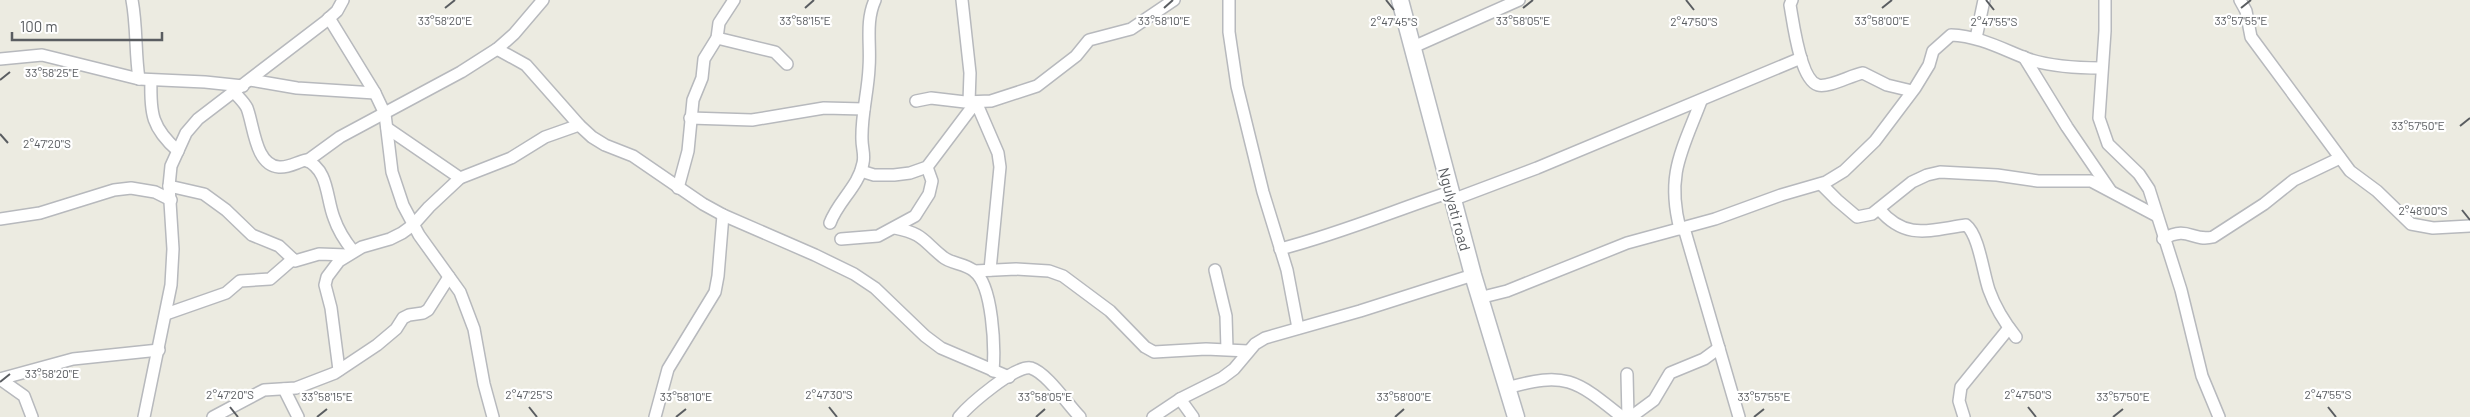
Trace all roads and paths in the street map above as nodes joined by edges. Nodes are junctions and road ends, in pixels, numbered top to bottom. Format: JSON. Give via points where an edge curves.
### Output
{"nodes":[{"id":1,"x":132,"y":0,"type":"edge"},
{"id":2,"x":344,"y":0,"type":"edge"},
{"id":3,"x":543,"y":0,"type":"edge"},
{"id":4,"x":734,"y":0,"type":"edge"},
{"id":5,"x":875,"y":0,"type":"edge"},
{"id":6,"x":962,"y":0,"type":"edge"},
{"id":7,"x":1174,"y":0,"type":"edge"},
{"id":8,"x":1230,"y":0,"type":"edge"},
{"id":9,"x":1400,"y":0,"type":"edge"},
{"id":10,"x":1519,"y":0,"type":"edge"},
{"id":11,"x":1792,"y":0,"type":"edge"},
{"id":12,"x":1984,"y":0,"type":"edge"},
{"id":13,"x":2105,"y":0,"type":"edge"},
{"id":14,"x":2240,"y":0,"type":"edge"},
{"id":15,"x":2246,"y":6,"type":"edge"},
{"id":16,"x":329,"y":18,"type":"junction"},
{"id":17,"x":717,"y":38,"type":"junction"},
{"id":18,"x":1976,"y":38,"type":"junction"},
{"id":19,"x":1411,"y":48,"type":"junction"},
{"id":20,"x":497,"y":49,"type":"junction"},
{"id":21,"x":2024,"y":57,"type":"junction"},
{"id":22,"x":1801,"y":58,"type":"junction"},
{"id":23,"x":0,"y":59,"type":"edge"},
{"id":24,"x":787,"y":64,"type":"dead end"},
{"id":25,"x":2102,"y":68,"type":"junction"},
{"id":26,"x":139,"y":80,"type":"junction"},
{"id":27,"x":151,"y":80,"type":"junction"},
{"id":28,"x":243,"y":86,"type":"junction"},
{"id":29,"x":1912,"y":91,"type":"junction"},
{"id":30,"x":375,"y":93,"type":"junction"},
{"id":31,"x":916,"y":101,"type":"dead end"},
{"id":32,"x":1701,"y":101,"type":"junction"},
{"id":33,"x":973,"y":102,"type":"junction"},
{"id":34,"x":864,"y":109,"type":"junction"},
{"id":35,"x":384,"y":114,"type":"junction"},
{"id":36,"x":690,"y":118,"type":"junction"},
{"id":37,"x":579,"y":125,"type":"junction"},
{"id":38,"x":387,"y":128,"type":"junction"},
{"id":39,"x":178,"y":152,"type":"junction"},
{"id":40,"x":2340,"y":158,"type":"junction"},
{"id":41,"x":307,"y":161,"type":"junction"},
{"id":42,"x":927,"y":167,"type":"junction"},
{"id":43,"x":861,"y":171,"type":"junction"},
{"id":44,"x":460,"y":178,"type":"junction"},
{"id":45,"x":1821,"y":184,"type":"junction"},
{"id":46,"x":169,"y":186,"type":"junction"},
{"id":47,"x":678,"y":188,"type":"junction"},
{"id":48,"x":2112,"y":193,"type":"junction"},
{"id":49,"x":1451,"y":196,"type":"junction"},
{"id":50,"x":171,"y":200,"type":"junction"},
{"id":51,"x":1879,"y":209,"type":"junction"},
{"id":52,"x":723,"y":214,"type":"junction"},
{"id":53,"x":2157,"y":216,"type":"junction"},
{"id":54,"x":0,"y":219,"type":"edge"},
{"id":55,"x":830,"y":223,"type":"dead end"},
{"id":56,"x":413,"y":225,"type":"junction"},
{"id":57,"x":2470,"y":226,"type":"edge"},
{"id":58,"x":895,"y":228,"type":"junction"},
{"id":59,"x":1682,"y":228,"type":"junction"},
{"id":60,"x":841,"y":239,"type":"dead end"},
{"id":61,"x":2164,"y":239,"type":"junction"},
{"id":62,"x":1280,"y":249,"type":"junction"},
{"id":63,"x":350,"y":253,"type":"junction"},
{"id":64,"x":293,"y":259,"type":"junction"},
{"id":65,"x":990,"y":270,"type":"junction"},
{"id":66,"x":1215,"y":270,"type":"dead end"},
{"id":67,"x":975,"y":272,"type":"junction"},
{"id":68,"x":1473,"y":275,"type":"junction"},
{"id":69,"x":449,"y":277,"type":"junction"},
{"id":70,"x":1480,"y":298,"type":"junction"},
{"id":71,"x":166,"y":314,"type":"junction"},
{"id":72,"x":1298,"y":328,"type":"junction"},
{"id":73,"x":1719,"y":348,"type":"junction"},
{"id":74,"x":1227,"y":349,"type":"junction"},
{"id":75,"x":158,"y":350,"type":"junction"},
{"id":76,"x":1248,"y":351,"type":"junction"},
{"id":77,"x":339,"y":370,"type":"junction"},
{"id":78,"x":993,"y":371,"type":"junction"},
{"id":79,"x":1627,"y":374,"type":"dead end"},
{"id":80,"x":1009,"y":376,"type":"junction"},
{"id":81,"x":0,"y":379,"type":"edge"},
{"id":82,"x":1507,"y":388,"type":"junction"},
{"id":83,"x":284,"y":389,"type":"junction"},
{"id":84,"x":1180,"y":399,"type":"junction"},
{"id":85,"x":32,"y":417,"type":"edge"},
{"id":86,"x":144,"y":417,"type":"edge"},
{"id":87,"x":213,"y":417,"type":"edge"},
{"id":88,"x":298,"y":417,"type":"edge"},
{"id":89,"x":493,"y":417,"type":"edge"},
{"id":90,"x":655,"y":417,"type":"edge"},
{"id":91,"x":959,"y":417,"type":"edge"},
{"id":92,"x":1080,"y":417,"type":"edge"},
{"id":93,"x":1153,"y":417,"type":"edge"},
{"id":94,"x":1193,"y":417,"type":"edge"},
{"id":95,"x":1516,"y":417,"type":"edge"},
{"id":96,"x":1622,"y":417,"type":"edge"},
{"id":97,"x":1629,"y":417,"type":"edge"},
{"id":98,"x":1739,"y":417,"type":"edge"},
{"id":99,"x":1964,"y":417,"type":"edge"},
{"id":100,"x":2219,"y":417,"type":"edge"}],
"edges":[{"from":1,"to":26,"type":"street"},
{"from":2,"to":16,"type":"street"},
{"from":3,"to":20,"type":"street"},
{"from":4,"to":17,"type":"street","via":[[719,23]]},
{"from":5,"to":34,"type":"street","via":[[869,29],[870,66]]},
{"from":6,"to":33,"type":"street"},
{"from":7,"to":33,"type":"street","via":[[1131,29],[1089,40],[1076,56],[1037,86],[1003,98]]},
{"from":8,"to":62,"type":"street","via":[[1229,32],[1237,86]]},
{"from":9,"to":19,"type":"main road","name":"Ngulyati road"},
{"from":10,"to":19,"type":"street"},
{"from":11,"to":22,"type":"street","via":[[1790,5]]},
{"from":12,"to":18,"type":"street"},
{"from":13,"to":25,"type":"street"},
{"from":14,"to":15,"type":"street"},
{"from":15,"to":40,"type":"street","via":[[2251,36]]},
{"from":16,"to":28,"type":"street"},
{"from":16,"to":30,"type":"street"},
{"from":17,"to":24,"type":"street","via":[[775,52]]},
{"from":17,"to":36,"type":"street","via":[[704,59]]},
{"from":18,"to":21,"type":"street"},
{"from":18,"to":29,"type":"street","via":[[1951,35],[1942,40],[1933,50],[1929,65]]},
{"from":19,"to":49,"type":"main road","name":"Ngulyati road"},
{"from":20,"to":35,"type":"street"},
{"from":20,"to":37,"type":"street","via":[[526,65]]},
{"from":21,"to":25,"type":"street","via":[[2070,68]]},
{"from":21,"to":48,"type":"street"},
{"from":22,"to":29,"type":"street","via":[[1808,74],[1818,85],[1863,74],[1887,85]]},
{"from":22,"to":32,"type":"street"},
{"from":23,"to":26,"type":"street","via":[[42,55]]},
{"from":25,"to":53,"type":"street","via":[[2099,118],[2102,131],[2108,144],[2139,174],[2149,189]]},
{"from":26,"to":27,"type":"street"},
{"from":27,"to":28,"type":"street"},
{"from":27,"to":39,"type":"street","via":[[157,129]]},
{"from":28,"to":30,"type":"street"},
{"from":28,"to":39,"type":"street","via":[[198,119],[186,133]]},
{"from":28,"to":41,"type":"street","via":[[254,135],[266,161],[277,167],[286,167]]},
{"from":29,"to":45,"type":"street","via":[[1857,160]]},
{"from":30,"to":35,"type":"street"},
{"from":31,"to":33,"type":"street","via":[[931,98]]},
{"from":32,"to":49,"type":"street","via":[[1537,168]]},
{"from":32,"to":59,"type":"street","via":[[1677,162],[1674,181],[1676,213]]},
{"from":33,"to":42,"type":"street"},
{"from":33,"to":65,"type":"street","via":[[998,153],[1000,167]]},
{"from":34,"to":36,"type":"street","via":[[824,108],[752,120]]},
{"from":34,"to":43,"type":"street"},
{"from":35,"to":38,"type":"street"},
{"from":35,"to":41,"type":"street","via":[[340,137]]},
{"from":36,"to":47,"type":"street","via":[[688,151]]},
{"from":37,"to":44,"type":"street","via":[[545,137],[511,158]]},
{"from":37,"to":47,"type":"street","via":[[592,137],[633,156]]},
{"from":38,"to":44,"type":"street"},
{"from":38,"to":56,"type":"street","via":[[392,172]]},
{"from":39,"to":46,"type":"street","via":[[171,166]]},
{"from":40,"to":57,"type":"street","via":[[2350,171],[2411,224],[2433,228]]},
{"from":40,"to":61,"type":"street","via":[[2294,180],[2213,237],[2203,239],[2180,232]]},
{"from":41,"to":63,"type":"street","via":[[322,176],[334,218]]},
{"from":42,"to":43,"type":"street","via":[[894,175]]},
{"from":42,"to":58,"type":"street","via":[[932,180],[929,194],[915,216]]},
{"from":43,"to":55,"type":"street"},
{"from":44,"to":56,"type":"street"},
{"from":45,"to":51,"type":"street","via":[[1857,217]]},
{"from":45,"to":59,"type":"street"},
{"from":46,"to":50,"type":"street"},
{"from":46,"to":64,"type":"street","via":[[204,194],[252,235],[279,246]]},
{"from":47,"to":52,"type":"street"},
{"from":48,"to":51,"type":"street","via":[[2091,180],[2038,181],[1940,172],[1912,182]]},
{"from":48,"to":53,"type":"street"},
{"from":49,"to":62,"type":"street","via":[[1400,208],[1333,235]]},
{"from":49,"to":68,"type":"main road","name":"Ngulyati road"},
{"from":50,"to":54,"type":"street","via":[[155,192],[131,188],[114,190],[40,213]]},
{"from":50,"to":71,"type":"street","via":[[173,266]]},
{"from":51,"to":99,"type":"street","via":[[1904,229],[1922,232],[1966,224],[1975,237],[1990,292],[2013,333],[1961,388],[1959,401]]},
{"from":52,"to":78,"type":"street","via":[[854,274],[875,288],[924,336],[942,348]]},
{"from":52,"to":90,"type":"street","via":[[715,292],[668,370]]},
{"from":53,"to":61,"type":"street"},
{"from":56,"to":63,"type":"street","via":[[390,239]]},
{"from":56,"to":69,"type":"street"},
{"from":58,"to":60,"type":"street","via":[[878,236]]},
{"from":58,"to":67,"type":"street","via":[[920,234],[944,258]]},
{"from":59,"to":70,"type":"street","via":[[1627,243],[1508,291]]},
{"from":59,"to":73,"type":"street"},
{"from":61,"to":100,"type":"street","via":[[2181,290],[2202,376]]},
{"from":62,"to":72,"type":"street"},
{"from":63,"to":64,"type":"street","via":[[319,254],[300,261]]},
{"from":63,"to":77,"type":"street","via":[[332,270],[325,285],[332,308]]},
{"from":64,"to":71,"type":"street","via":[[270,279],[240,281],[226,293]]},
{"from":65,"to":67,"type":"street"},
{"from":65,"to":74,"type":"street","via":[[1049,271],[1063,276],[1110,311],[1154,352]]},
{"from":66,"to":74,"type":"street","via":[[1226,316]]},
{"from":67,"to":78,"type":"street","via":[[985,290],[989,307]]},
{"from":68,"to":70,"type":"main road","name":"Ngulyati road"},
{"from":68,"to":72,"type":"street"},
{"from":69,"to":77,"type":"street","via":[[428,310],[403,318],[396,329],[377,345]]},
{"from":69,"to":89,"type":"street","via":[[460,292],[474,329]]},
{"from":70,"to":82,"type":"main road","name":"Ngulyati road"},
{"from":71,"to":75,"type":"street"},
{"from":72,"to":76,"type":"street","via":[[1265,338]]},
{"from":73,"to":97,"type":"street","via":[[1704,359],[1670,373],[1654,400]]},
{"from":73,"to":98,"type":"street"},
{"from":74,"to":76,"type":"street"},
{"from":75,"to":81,"type":"street","via":[[73,359]]},
{"from":75,"to":86,"type":"street"},
{"from":76,"to":84,"type":"street","via":[[1234,370]]},
{"from":77,"to":83,"type":"street","via":[[296,388]]},
{"from":78,"to":80,"type":"street"},
{"from":79,"to":97,"type":"street"},
{"from":80,"to":91,"type":"street"},
{"from":80,"to":92,"type":"street","via":[[1032,368]]},
{"from":81,"to":85,"type":"street","via":[[24,396]]},
{"from":82,"to":95,"type":"main road","name":"Ngulyati road"},
{"from":82,"to":96,"type":"street","via":[[1559,379],[1583,386]]},
{"from":83,"to":87,"type":"street","via":[[264,390]]},
{"from":83,"to":88,"type":"street"},
{"from":84,"to":93,"type":"street"},
{"from":84,"to":94,"type":"street"}]}
